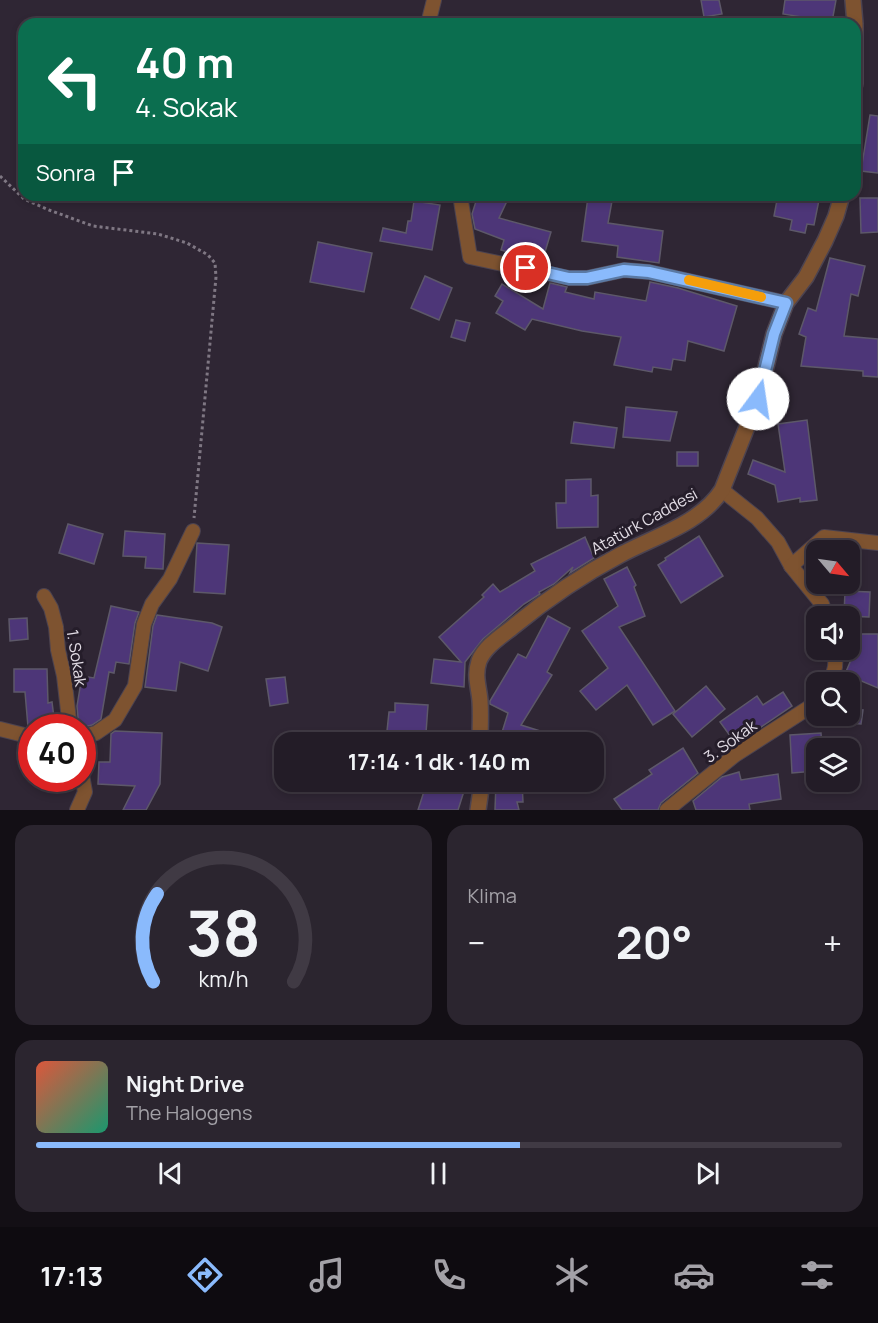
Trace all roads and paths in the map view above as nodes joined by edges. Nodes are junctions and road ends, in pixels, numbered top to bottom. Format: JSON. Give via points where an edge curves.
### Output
{"nodes":[{"id":1,"x":434,"y":0,"type":"edge"},
{"id":2,"x":853,"y":0,"type":"edge"},
{"id":3,"x":430,"y":18,"type":"edge"},
{"id":4,"x":854,"y":18,"type":"edge"},
{"id":5,"x":0,"y":176,"type":"edge"},
{"id":6,"x":18,"y":193,"type":"edge"},
{"id":7,"x":29,"y":201,"type":"edge"},
{"id":8,"x":461,"y":201,"type":"edge"},
{"id":9,"x":840,"y":201,"type":"edge"},
{"id":10,"x":786,"y":303,"type":"junction"},
{"id":11,"x":722,"y":490,"type":"junction"},
{"id":12,"x":193,"y":531,"type":"joint"},
{"id":13,"x":878,"y":543,"type":"edge"},
{"id":14,"x":791,"y":566,"type":"junction"},
{"id":15,"x":44,"y":596,"type":"dead end"},
{"id":16,"x":823,"y":606,"type":"edge"},
{"id":17,"x":806,"y":709,"type":"edge"},
{"id":18,"x":68,"y":714,"type":"edge"},
{"id":19,"x":0,"y":729,"type":"edge"},
{"id":20,"x":480,"y":732,"type":"edge"},
{"id":21,"x":18,"y":733,"type":"edge"},
{"id":22,"x":96,"y":733,"type":"edge"},
{"id":23,"x":85,"y":792,"type":"edge"},
{"id":24,"x":481,"y":792,"type":"edge"},
{"id":25,"x":77,"y":810,"type":"edge"},
{"id":26,"x":478,"y":810,"type":"edge"},
{"id":27,"x":667,"y":810,"type":"edge"}],
"edges":[{"from":1,"to":3,"type":"street"},
{"from":2,"to":4,"type":"street"},
{"from":5,"to":6,"type":"path"},
{"from":7,"to":12,"type":"path","via":[[93,226],[158,234],[187,243],[215,263]]},
{"from":8,"to":10,"type":"street","via":[[470,257],[569,278],[624,270],[649,272]]},
{"from":9,"to":10,"type":"street","name":"Atatürk Caddesi","via":[[806,277]]},
{"from":10,"to":11,"type":"street","name":"Atatürk Caddesi","via":[[758,399]]},
{"from":11,"to":14,"type":"street","via":[[763,524]]},
{"from":11,"to":20,"type":"street","name":"Atatürk Caddesi","via":[[700,514],[575,581],[489,647],[476,675]]},
{"from":12,"to":22,"type":"street","via":[[144,624],[135,686],[116,720]]},
{"from":13,"to":14,"type":"street","via":[[824,537]]},
{"from":14,"to":16,"type":"street"},
{"from":15,"to":18,"type":"street","name":"1. Sokak","via":[[56,627]]},
{"from":17,"to":27,"type":"street","name":"3. Sokak","via":[[735,755]]},
{"from":19,"to":21,"type":"street"},
{"from":23,"to":25,"type":"street"},
{"from":24,"to":26,"type":"street"}]}
